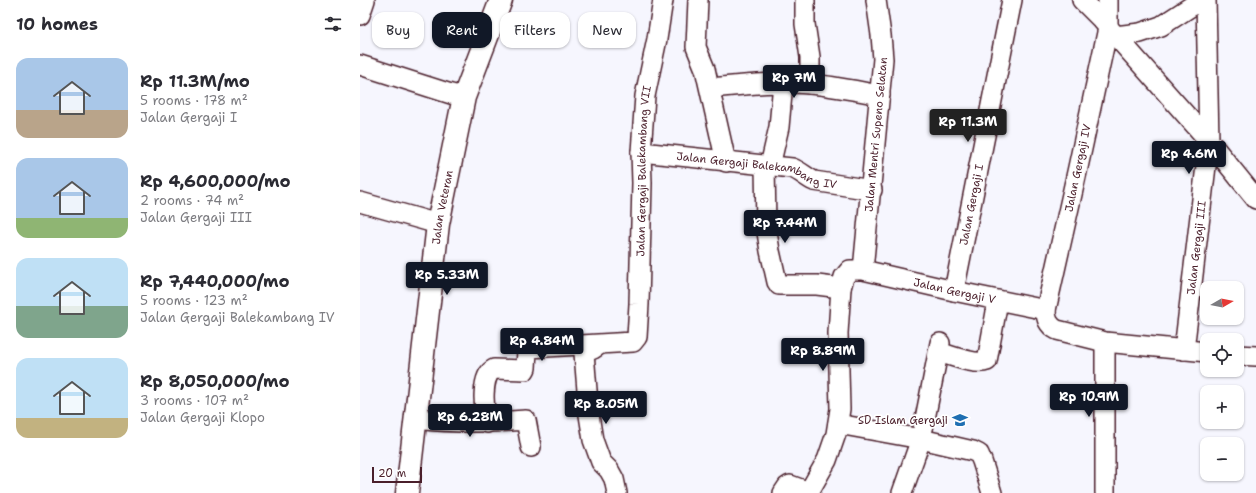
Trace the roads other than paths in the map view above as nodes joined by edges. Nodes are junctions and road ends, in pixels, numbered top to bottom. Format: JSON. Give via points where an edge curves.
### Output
{"nodes":[{"id":1,"x":501,"y":0,"type":"edge"},
{"id":2,"x":663,"y":0,"type":"edge"},
{"id":3,"x":698,"y":0,"type":"edge"},
{"id":4,"x":805,"y":0,"type":"edge"},
{"id":5,"x":876,"y":0,"type":"edge"},
{"id":6,"x":1012,"y":0,"type":"edge"},
{"id":7,"x":1082,"y":0,"type":"edge"},
{"id":8,"x":1108,"y":0,"type":"edge"},
{"id":9,"x":1201,"y":0,"type":"edge"},
{"id":10,"x":1206,"y":0,"type":"edge"},
{"id":11,"x":1112,"y":32,"type":"junction"},
{"id":12,"x":360,"y":65,"type":"edge"},
{"id":13,"x":783,"y":83,"type":"junction"},
{"id":14,"x":810,"y":84,"type":"junction"},
{"id":15,"x":710,"y":88,"type":"junction"},
{"id":16,"x":880,"y":95,"type":"junction"},
{"id":17,"x":464,"y":97,"type":"junction"},
{"id":18,"x":1209,"y":141,"type":"junction"},
{"id":19,"x":641,"y":152,"type":"junction"},
{"id":20,"x":726,"y":162,"type":"junction"},
{"id":21,"x":768,"y":166,"type":"junction"},
{"id":22,"x":872,"y":190,"type":"junction"},
{"id":23,"x":1256,"y":199,"type":"edge"},
{"id":24,"x":360,"y":202,"type":"edge"},
{"id":25,"x":438,"y":224,"type":"junction"},
{"id":26,"x":863,"y":270,"type":"junction"},
{"id":27,"x":842,"y":288,"type":"junction"},
{"id":28,"x":954,"y":292,"type":"junction"},
{"id":29,"x":998,"y":300,"type":"junction"},
{"id":30,"x":1046,"y":310,"type":"junction"},
{"id":31,"x":1105,"y":342,"type":"junction"},
{"id":32,"x":599,"y":345,"type":"junction"},
{"id":33,"x":1184,"y":350,"type":"junction"},
{"id":34,"x":1200,"y":351,"type":"edge"},
{"id":35,"x":1244,"y":355,"type":"edge"},
{"id":36,"x":1256,"y":356,"type":"edge"},
{"id":37,"x":416,"y":420,"type":"junction"},
{"id":38,"x":487,"y":423,"type":"junction"},
{"id":39,"x":838,"y":424,"type":"junction"},
{"id":40,"x":921,"y":439,"type":"junction"},
{"id":41,"x":531,"y":447,"type":"dead end"},
{"id":42,"x":410,"y":493,"type":"edge"},
{"id":43,"x":617,"y":493,"type":"edge"},
{"id":44,"x":783,"y":493,"type":"edge"},
{"id":45,"x":902,"y":493,"type":"edge"},
{"id":46,"x":992,"y":493,"type":"edge"},
{"id":47,"x":1105,"y":493,"type":"edge"}],
"edges":[{"from":1,"to":17,"type":"main road","name":"Jalan Veteran"},
{"from":2,"to":19,"type":"street","name":"Jalan Gergaji Balekambang VII","via":[[646,96]]},
{"from":3,"to":15,"type":"street","via":[[696,48]]},
{"from":4,"to":14,"type":"street"},
{"from":5,"to":16,"type":"street","name":"Jalan Mentri Supeno Selatan","via":[[883,51]]},
{"from":6,"to":28,"type":"street","name":"Jalan Gergaji I"},
{"from":7,"to":11,"type":"street"},
{"from":8,"to":11,"type":"street","name":"Jalan Gergaji IV"},
{"from":9,"to":11,"type":"street","via":[[1161,26],[1140,33]]},
{"from":10,"to":18,"type":"street","name":"Jalan Gergaji III"},
{"from":11,"to":18,"type":"street"},
{"from":11,"to":30,"type":"street","name":"Jalan Gergaji IV"},
{"from":12,"to":17,"type":"street"},
{"from":13,"to":14,"type":"street"},
{"from":13,"to":15,"type":"street"},
{"from":13,"to":21,"type":"street","via":[[778,126]]},
{"from":14,"to":16,"type":"street"},
{"from":15,"to":20,"type":"street"},
{"from":16,"to":22,"type":"street","name":"Jalan Mentri Supeno Selatan"},
{"from":17,"to":25,"type":"main road","name":"Jalan Veteran"},
{"from":18,"to":23,"type":"street"},
{"from":18,"to":33,"type":"street","name":"Jalan Gergaji III"},
{"from":19,"to":20,"type":"street","name":"Jalan Gergaji Balekambang IV"},
{"from":19,"to":32,"type":"street","name":"Jalan Gergaji Balekambang VII","via":[[637,337],[633,342]]},
{"from":20,"to":21,"type":"street","name":"Jalan Gergaji Balekambang IV"},
{"from":21,"to":22,"type":"street","name":"Jalan Gergaji Balekambang IV","via":[[792,168],[814,181]]},
{"from":21,"to":27,"type":"street","via":[[766,226],[779,286],[817,285]]},
{"from":22,"to":26,"type":"street","name":"Jalan Mentri Supeno Selatan"},
{"from":24,"to":25,"type":"street"},
{"from":25,"to":37,"type":"main road","name":"Jalan Veteran"},
{"from":26,"to":27,"type":"street","via":[[847,272]]},
{"from":26,"to":28,"type":"street","name":"Jalan Gergaji V"},
{"from":27,"to":39,"type":"street","via":[[838,333]]},
{"from":28,"to":29,"type":"street","name":"Jalan Gergaji V"},
{"from":29,"to":30,"type":"street","name":"Jalan Gergaji V"},
{"from":29,"to":40,"type":"street","via":[[987,361],[970,362],[939,347]]},
{"from":30,"to":31,"type":"street","via":[[1046,318],[1051,327]]},
{"from":31,"to":33,"type":"street"},
{"from":31,"to":47,"type":"street"},
{"from":32,"to":38,"type":"street","via":[[529,348],[525,370],[491,370],[484,395]]},
{"from":32,"to":43,"type":"street","via":[[584,353],[589,415],[593,440],[601,462],[614,478]]},
{"from":33,"to":34,"type":"street"},
{"from":35,"to":36,"type":"street"},
{"from":37,"to":38,"type":"street"},
{"from":37,"to":42,"type":"main road","name":"Jalan Veteran"},
{"from":38,"to":41,"type":"street","via":[[526,420]]},
{"from":39,"to":40,"type":"street"},
{"from":39,"to":44,"type":"street","via":[[830,454],[810,490],[790,485]]},
{"from":40,"to":45,"type":"street"},
{"from":40,"to":46,"type":"street","via":[[979,454]]}]}
